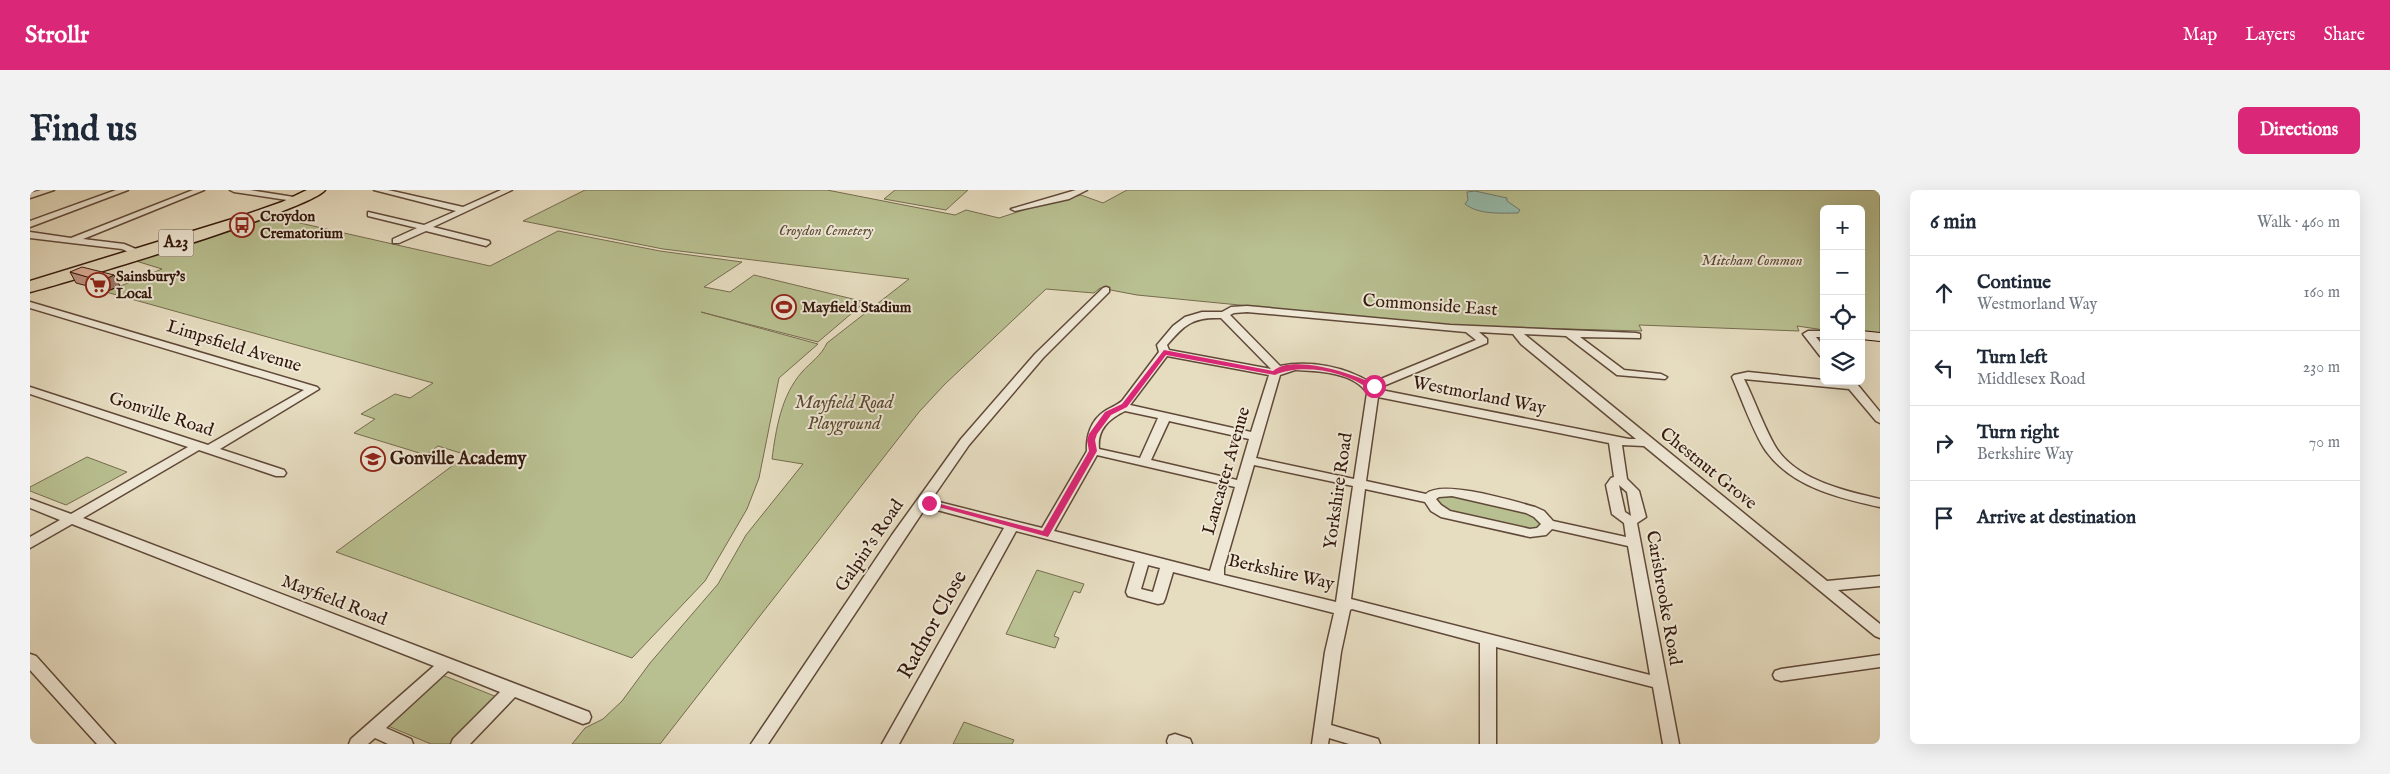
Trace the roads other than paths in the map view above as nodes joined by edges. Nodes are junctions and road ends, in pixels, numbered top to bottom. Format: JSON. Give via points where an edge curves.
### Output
{"nodes":[{"id":1,"x":50,"y":190,"type":"edge"},
{"id":2,"x":124,"y":190,"type":"edge"},
{"id":3,"x":200,"y":190,"type":"edge"},
{"id":4,"x":234,"y":190,"type":"edge"},
{"id":5,"x":318,"y":190,"type":"edge"},
{"id":6,"x":378,"y":190,"type":"edge"},
{"id":7,"x":508,"y":190,"type":"edge"},
{"id":8,"x":1083,"y":190,"type":"edge"},
{"id":9,"x":396,"y":192,"type":"edge"},
{"id":10,"x":30,"y":196,"type":"edge"},
{"id":11,"x":300,"y":200,"type":"junction"},
{"id":12,"x":1015,"y":209,"type":"dead end"},
{"id":13,"x":463,"y":210,"type":"junction"},
{"id":14,"x":371,"y":214,"type":"dead end"},
{"id":15,"x":30,"y":224,"type":"edge"},
{"id":16,"x":425,"y":228,"type":"junction"},
{"id":17,"x":30,"y":235,"type":"edge"},
{"id":18,"x":73,"y":240,"type":"junction"},
{"id":19,"x":396,"y":242,"type":"dead end"},
{"id":20,"x":486,"y":243,"type":"dead end"},
{"id":21,"x":140,"y":254,"type":"junction"},
{"id":22,"x":31,"y":285,"type":"edge"},
{"id":23,"x":1106,"y":290,"type":"dead end"},
{"id":24,"x":30,"y":305,"type":"edge"},
{"id":25,"x":1224,"y":315,"type":"junction"},
{"id":26,"x":1470,"y":330,"type":"junction"},
{"id":27,"x":1516,"y":331,"type":"junction"},
{"id":28,"x":1567,"y":332,"type":"junction"},
{"id":29,"x":1820,"y":334,"type":"edge"},
{"id":30,"x":1865,"y":335,"type":"edge"},
{"id":31,"x":1636,"y":336,"type":"dead end"},
{"id":32,"x":1880,"y":337,"type":"edge"},
{"id":33,"x":1482,"y":341,"type":"junction"},
{"id":34,"x":1525,"y":342,"type":"junction"},
{"id":35,"x":1820,"y":349,"type":"edge"},
{"id":36,"x":1164,"y":352,"type":"junction"},
{"id":37,"x":1276,"y":372,"type":"junction"},
{"id":38,"x":1661,"y":377,"type":"dead end"},
{"id":39,"x":1820,"y":381,"type":"edge"},
{"id":40,"x":1851,"y":385,"type":"edge"},
{"id":41,"x":30,"y":390,"type":"edge"},
{"id":42,"x":1372,"y":390,"type":"junction"},
{"id":43,"x":1122,"y":407,"type":"junction"},
{"id":44,"x":1165,"y":416,"type":"junction"},
{"id":45,"x":1880,"y":418,"type":"edge"},
{"id":46,"x":1257,"y":436,"type":"junction"},
{"id":47,"x":1615,"y":440,"type":"junction"},
{"id":48,"x":1648,"y":442,"type":"junction"},
{"id":49,"x":204,"y":448,"type":"junction"},
{"id":50,"x":1093,"y":451,"type":"junction"},
{"id":51,"x":1250,"y":460,"type":"junction"},
{"id":52,"x":1144,"y":462,"type":"junction"},
{"id":53,"x":280,"y":474,"type":"dead end"},
{"id":54,"x":1359,"y":483,"type":"junction"},
{"id":55,"x":1242,"y":485,"type":"junction"},
{"id":56,"x":1429,"y":499,"type":"junction"},
{"id":57,"x":922,"y":502,"type":"junction"},
{"id":58,"x":30,"y":503,"type":"edge"},
{"id":59,"x":1880,"y":503,"type":"edge"},
{"id":60,"x":72,"y":520,"type":"junction"},
{"id":61,"x":1549,"y":524,"type":"junction"},
{"id":62,"x":1012,"y":526,"type":"junction"},
{"id":63,"x":1045,"y":534,"type":"junction"},
{"id":64,"x":30,"y":543,"type":"edge"},
{"id":65,"x":1634,"y":543,"type":"junction"},
{"id":66,"x":1143,"y":560,"type":"junction"},
{"id":67,"x":1168,"y":566,"type":"junction"},
{"id":68,"x":1217,"y":579,"type":"junction"},
{"id":69,"x":1880,"y":581,"type":"edge"},
{"id":70,"x":1824,"y":586,"type":"junction"},
{"id":71,"x":1343,"y":606,"type":"junction"},
{"id":72,"x":1880,"y":632,"type":"edge"},
{"id":73,"x":1488,"y":639,"type":"junction"},
{"id":74,"x":30,"y":660,"type":"edge"},
{"id":75,"x":1880,"y":661,"type":"edge"},
{"id":76,"x":444,"y":665,"type":"junction"},
{"id":77,"x":1781,"y":675,"type":"dead end"},
{"id":78,"x":1660,"y":683,"type":"junction"},
{"id":79,"x":512,"y":690,"type":"junction"},
{"id":80,"x":583,"y":717,"type":"dead end"},
{"id":81,"x":373,"y":730,"type":"junction"},
{"id":82,"x":1321,"y":737,"type":"edge"},
{"id":83,"x":1490,"y":743,"type":"edge"},
{"id":84,"x":107,"y":744,"type":"edge"},
{"id":85,"x":357,"y":744,"type":"edge"},
{"id":86,"x":404,"y":744,"type":"edge"},
{"id":87,"x":459,"y":744,"type":"edge"},
{"id":88,"x":759,"y":744,"type":"edge"},
{"id":89,"x":890,"y":744,"type":"edge"},
{"id":90,"x":1372,"y":744,"type":"edge"},
{"id":91,"x":1670,"y":744,"type":"edge"}],
"edges":[{"from":1,"to":10,"type":"street"},
{"from":2,"to":15,"type":"street"},
{"from":3,"to":18,"type":"street"},
{"from":4,"to":11,"type":"street"},
{"from":5,"to":11,"type":"highway","number":"A23"},
{"from":6,"to":9,"type":"street"},
{"from":7,"to":13,"type":"street"},
{"from":8,"to":12,"type":"street"},
{"from":9,"to":13,"type":"street"},
{"from":11,"to":21,"type":"highway","number":"A23"},
{"from":13,"to":16,"type":"street"},
{"from":14,"to":16,"type":"street"},
{"from":16,"to":19,"type":"street"},
{"from":16,"to":20,"type":"street"},
{"from":17,"to":18,"type":"street"},
{"from":18,"to":21,"type":"street","via":[[124,246]]},
{"from":21,"to":22,"type":"highway","number":"A23"},
{"from":23,"to":57,"type":"street","name":"Galpin's Road","via":[[1051,343],[982,420]]},
{"from":24,"to":49,"type":"street","name":"Limpsfield Avenue","via":[[313,389]]},
{"from":25,"to":26,"type":"street","name":"Commonside East","via":[[1231,310],[1247,309]]},
{"from":25,"to":36,"type":"street","name":"Commonside East","via":[[1185,319],[1162,345]]},
{"from":25,"to":37,"type":"street"},
{"from":26,"to":27,"type":"street","name":"Commonside East"},
{"from":26,"to":33,"type":"street"},
{"from":27,"to":28,"type":"street","name":"Commonside East"},
{"from":27,"to":34,"type":"street","name":"Chestnut Grove"},
{"from":28,"to":31,"type":"street","name":"Commonside East"},
{"from":28,"to":38,"type":"street","via":[[1621,374]]},
{"from":29,"to":35,"type":"street","via":[[1808,334]]},
{"from":30,"to":32,"type":"street"},
{"from":33,"to":34,"type":"street","via":[[1505,338]]},
{"from":33,"to":42,"type":"street"},
{"from":34,"to":48,"type":"street","name":"Chestnut Grove"},
{"from":36,"to":37,"type":"street","name":"Westmorland Way"},
{"from":36,"to":43,"type":"street"},
{"from":37,"to":42,"type":"street","name":"Westmorland Way","via":[[1298,367],[1323,369],[1348,376]]},
{"from":37,"to":46,"type":"street","name":"Lancaster Avenue"},
{"from":39,"to":59,"type":"street","via":[[1748,375],[1738,379],[1770,448],[1778,458],[1817,483]]},
{"from":40,"to":45,"type":"street"},
{"from":41,"to":49,"type":"street","name":"Gonville Road"},
{"from":42,"to":47,"type":"street","name":"Westmorland Way"},
{"from":42,"to":54,"type":"street","name":"Yorkshire Road"},
{"from":43,"to":44,"type":"street"},
{"from":43,"to":50,"type":"street","via":[[1108,414],[1093,434]]},
{"from":44,"to":46,"type":"street"},
{"from":44,"to":52,"type":"street"},
{"from":46,"to":51,"type":"street","name":"Lancaster Avenue"},
{"from":47,"to":48,"type":"street","name":"Westmorland Way"},
{"from":47,"to":65,"type":"street","name":"Carisbrooke Road","via":[[1621,480],[1634,491],[1639,517],[1630,521]]},
{"from":48,"to":70,"type":"street","name":"Chestnut Grove"},
{"from":49,"to":53,"type":"street","name":"Gonville Road"},
{"from":49,"to":60,"type":"street","via":[[177,458]]},
{"from":50,"to":52,"type":"street"},
{"from":50,"to":63,"type":"street"},
{"from":51,"to":54,"type":"street"},
{"from":51,"to":55,"type":"street","name":"Lancaster Avenue"},
{"from":52,"to":55,"type":"street"},
{"from":54,"to":56,"type":"street"},
{"from":54,"to":71,"type":"street","name":"Yorkshire Road"},
{"from":55,"to":68,"type":"street","name":"Lancaster Avenue","via":[[1217,568]]},
{"from":56,"to":61,"type":"street","via":[[1440,492],[1452,492],[1530,510],[1540,514]]},
{"from":56,"to":61,"type":"street","via":[[1446,514],[1530,533],[1545,530]]},
{"from":57,"to":62,"type":"street","name":"Berkshire Way"},
{"from":57,"to":88,"type":"street","name":"Galpin's Road"},
{"from":58,"to":60,"type":"street","name":"Mayfield Road"},
{"from":60,"to":64,"type":"street"},
{"from":60,"to":76,"type":"street","name":"Mayfield Road"},
{"from":61,"to":65,"type":"street"},
{"from":62,"to":63,"type":"street","name":"Berkshire Way"},
{"from":62,"to":89,"type":"street","name":"Radnor Close"},
{"from":63,"to":66,"type":"street","name":"Berkshire Way"},
{"from":65,"to":78,"type":"street","name":"Carisbrooke Road"},
{"from":66,"to":67,"type":"street","name":"Berkshire Way"},
{"from":66,"to":67,"type":"street","via":[[1133,592],[1158,599]]},
{"from":67,"to":68,"type":"street","name":"Berkshire Way"},
{"from":68,"to":71,"type":"street","name":"Berkshire Way","via":[[1334,608]]},
{"from":69,"to":70,"type":"street"},
{"from":70,"to":72,"type":"street","name":"Chestnut Grove"},
{"from":71,"to":73,"type":"street","name":"Berkshire Way","via":[[1352,604]]},
{"from":71,"to":82,"type":"street","name":"Yorkshire Road"},
{"from":73,"to":78,"type":"street","name":"Berkshire Way"},
{"from":73,"to":83,"type":"street"},
{"from":74,"to":84,"type":"street"},
{"from":75,"to":77,"type":"street"},
{"from":76,"to":79,"type":"street","name":"Mayfield Road"},
{"from":76,"to":81,"type":"street"},
{"from":78,"to":91,"type":"street","name":"Carisbrooke Road"},
{"from":79,"to":80,"type":"street","name":"Mayfield Road"},
{"from":79,"to":87,"type":"street"},
{"from":81,"to":85,"type":"street"},
{"from":81,"to":86,"type":"street"},
{"from":82,"to":90,"type":"street"}]}
